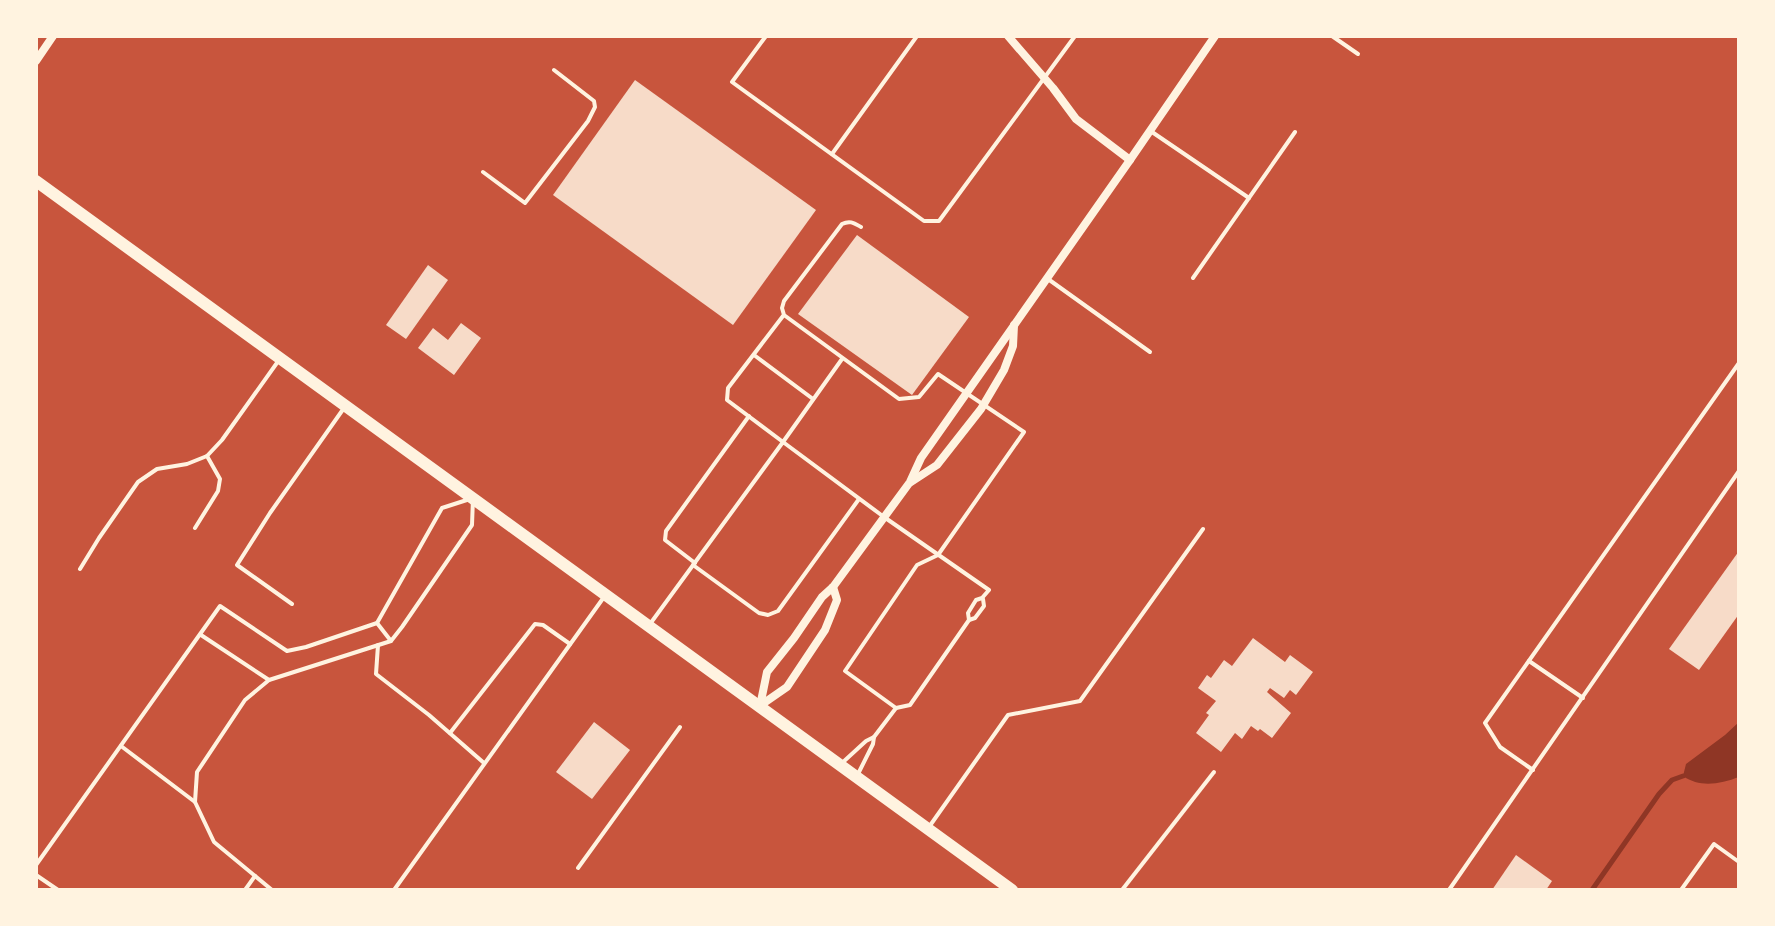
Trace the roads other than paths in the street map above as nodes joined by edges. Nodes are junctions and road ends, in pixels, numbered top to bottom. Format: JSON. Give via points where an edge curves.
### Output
{"nodes":[{"id":1,"x":53,"y":36,"type":"edge"},
{"id":2,"x":766,"y":36,"type":"edge"},
{"id":3,"x":917,"y":36,"type":"edge"},
{"id":4,"x":1075,"y":36,"type":"edge"},
{"id":5,"x":1215,"y":36,"type":"edge"},
{"id":6,"x":1332,"y":36,"type":"edge"},
{"id":7,"x":1012,"y":38,"type":"edge"},
{"id":8,"x":1358,"y":54,"type":"dead end"},
{"id":9,"x":36,"y":61,"type":"edge"},
{"id":10,"x":554,"y":70,"type":"dead end"},
{"id":11,"x":1044,"y":78,"type":"junction"},
{"id":12,"x":1150,"y":131,"type":"junction"},
{"id":13,"x":1295,"y":132,"type":"dead end"},
{"id":14,"x":831,"y":154,"type":"junction"},
{"id":15,"x":1130,"y":160,"type":"junction"},
{"id":16,"x":483,"y":172,"type":"dead end"},
{"id":17,"x":36,"y":181,"type":"edge"},
{"id":18,"x":1249,"y":198,"type":"junction"},
{"id":19,"x":861,"y":227,"type":"dead end"},
{"id":20,"x":1047,"y":278,"type":"junction"},
{"id":21,"x":1193,"y":278,"type":"dead end"},
{"id":22,"x":784,"y":315,"type":"junction"},
{"id":23,"x":1014,"y":324,"type":"junction"},
{"id":24,"x":1150,"y":352,"type":"dead end"},
{"id":25,"x":754,"y":355,"type":"junction"},
{"id":26,"x":280,"y":358,"type":"junction"},
{"id":27,"x":842,"y":359,"type":"junction"},
{"id":28,"x":1739,"y":363,"type":"edge"},
{"id":29,"x":967,"y":394,"type":"junction"},
{"id":30,"x":813,"y":399,"type":"junction"},
{"id":31,"x":984,"y":404,"type":"junction"},
{"id":32,"x":345,"y":406,"type":"junction"},
{"id":33,"x":749,"y":416,"type":"junction"},
{"id":34,"x":783,"y":442,"type":"junction"},
{"id":35,"x":207,"y":456,"type":"junction"},
{"id":36,"x":1739,"y":471,"type":"edge"},
{"id":37,"x":910,"y":482,"type":"junction"},
{"id":38,"x":473,"y":498,"type":"junction"},
{"id":39,"x":859,"y":499,"type":"junction"},
{"id":40,"x":884,"y":517,"type":"junction"},
{"id":41,"x":195,"y":528,"type":"dead end"},
{"id":42,"x":1203,"y":529,"type":"dead end"},
{"id":43,"x":938,"y":555,"type":"junction"},
{"id":44,"x":694,"y":564,"type":"junction"},
{"id":45,"x":80,"y":569,"type":"dead end"},
{"id":46,"x":833,"y":587,"type":"junction"},
{"id":47,"x":606,"y":595,"type":"junction"},
{"id":48,"x":292,"y":604,"type":"dead end"},
{"id":49,"x":377,"y":623,"type":"junction"},
{"id":50,"x":649,"y":626,"type":"junction"},
{"id":51,"x":200,"y":635,"type":"junction"},
{"id":52,"x":391,"y":641,"type":"junction"},
{"id":53,"x":570,"y":644,"type":"junction"},
{"id":54,"x":378,"y":645,"type":"junction"},
{"id":55,"x":1529,"y":661,"type":"junction"},
{"id":56,"x":269,"y":680,"type":"junction"},
{"id":57,"x":1583,"y":698,"type":"junction"},
{"id":58,"x":760,"y":706,"type":"junction"},
{"id":59,"x":896,"y":708,"type":"junction"},
{"id":60,"x":680,"y":727,"type":"dead end"},
{"id":61,"x":450,"y":733,"type":"junction"},
{"id":62,"x":874,"y":737,"type":"junction"},
{"id":63,"x":121,"y":746,"type":"junction"},
{"id":64,"x":484,"y":763,"type":"junction"},
{"id":65,"x":841,"y":765,"type":"junction"},
{"id":66,"x":1533,"y":770,"type":"junction"},
{"id":67,"x":1214,"y":772,"type":"dead end"},
{"id":68,"x":857,"y":777,"type":"junction"},
{"id":69,"x":195,"y":802,"type":"junction"},
{"id":70,"x":927,"y":829,"type":"junction"},
{"id":71,"x":1739,"y":862,"type":"edge"},
{"id":72,"x":36,"y":865,"type":"edge"},
{"id":73,"x":578,"y":868,"type":"dead end"},
{"id":74,"x":36,"y":875,"type":"edge"},
{"id":75,"x":255,"y":876,"type":"junction"},
{"id":76,"x":58,"y":890,"type":"edge"},
{"id":77,"x":245,"y":890,"type":"edge"},
{"id":78,"x":272,"y":890,"type":"edge"},
{"id":79,"x":394,"y":890,"type":"edge"},
{"id":80,"x":1012,"y":890,"type":"edge"},
{"id":81,"x":1122,"y":890,"type":"edge"},
{"id":82,"x":1449,"y":890,"type":"edge"},
{"id":83,"x":1681,"y":890,"type":"edge"}],
"edges":[{"from":1,"to":9,"type":"street"},
{"from":2,"to":14,"type":"lane","via":[[732,82]]},
{"from":3,"to":14,"type":"lane"},
{"from":4,"to":11,"type":"lane"},
{"from":5,"to":12,"type":"street"},
{"from":6,"to":8,"type":"lane"},
{"from":7,"to":11,"type":"street"},
{"from":10,"to":16,"type":"lane","via":[[594,101],[588,121],[525,203]]},
{"from":11,"to":14,"type":"lane","via":[[939,221],[924,221]]},
{"from":11,"to":15,"type":"street","via":[[1076,119]]},
{"from":12,"to":15,"type":"street"},
{"from":12,"to":18,"type":"lane"},
{"from":13,"to":18,"type":"lane"},
{"from":15,"to":20,"type":"street"},
{"from":17,"to":26,"type":"main road"},
{"from":18,"to":21,"type":"lane"},
{"from":19,"to":22,"type":"lane","via":[[842,224],[784,301]]},
{"from":20,"to":23,"type":"street"},
{"from":20,"to":24,"type":"lane"},
{"from":22,"to":25,"type":"lane"},
{"from":22,"to":27,"type":"lane"},
{"from":23,"to":29,"type":"street"},
{"from":23,"to":31,"type":"street","via":[[1004,370]]},
{"from":25,"to":30,"type":"lane"},
{"from":25,"to":33,"type":"lane","via":[[728,388],[727,400]]},
{"from":26,"to":32,"type":"main road"},
{"from":26,"to":35,"type":"lane"},
{"from":27,"to":29,"type":"lane","via":[[899,399],[919,397],[938,374]]},
{"from":27,"to":30,"type":"lane"},
{"from":28,"to":55,"type":"lane"},
{"from":29,"to":31,"type":"lane"},
{"from":29,"to":37,"type":"street"},
{"from":30,"to":34,"type":"lane"},
{"from":31,"to":37,"type":"street","via":[[937,465]]},
{"from":31,"to":43,"type":"lane","via":[[1024,432]]},
{"from":32,"to":38,"type":"main road"},
{"from":32,"to":48,"type":"lane","via":[[237,565]]},
{"from":33,"to":34,"type":"lane"},
{"from":33,"to":44,"type":"lane","via":[[666,531],[665,540]]},
{"from":34,"to":39,"type":"lane"},
{"from":34,"to":44,"type":"lane"},
{"from":35,"to":41,"type":"lane","via":[[220,479]]},
{"from":35,"to":45,"type":"lane","via":[[157,469],[138,482]]},
{"from":36,"to":57,"type":"lane"},
{"from":37,"to":40,"type":"street"},
{"from":38,"to":47,"type":"main road"},
{"from":38,"to":49,"type":"lane","via":[[442,508]]},
{"from":38,"to":52,"type":"lane","via":[[472,525]]},
{"from":39,"to":40,"type":"lane"},
{"from":39,"to":44,"type":"lane","via":[[773,615],[759,613]]},
{"from":40,"to":43,"type":"lane"},
{"from":40,"to":46,"type":"street"},
{"from":42,"to":70,"type":"lane","via":[[1080,701],[1008,715]]},
{"from":43,"to":59,"type":"lane","via":[[917,565],[845,671]]},
{"from":43,"to":59,"type":"lane","via":[[989,590],[976,600],[969,620],[910,705]]},
{"from":44,"to":50,"type":"lane"},
{"from":46,"to":58,"type":"street","via":[[767,672]]},
{"from":46,"to":58,"type":"street","via":[[837,600],[825,630],[787,687]]},
{"from":47,"to":50,"type":"main road"},
{"from":47,"to":53,"type":"lane"},
{"from":49,"to":51,"type":"lane","via":[[287,651],[220,606]]},
{"from":49,"to":52,"type":"lane"},
{"from":50,"to":58,"type":"main road"},
{"from":51,"to":56,"type":"lane"},
{"from":51,"to":63,"type":"lane"},
{"from":52,"to":54,"type":"lane"},
{"from":53,"to":61,"type":"lane","via":[[535,624]]},
{"from":53,"to":64,"type":"lane"},
{"from":54,"to":56,"type":"lane"},
{"from":54,"to":61,"type":"lane","via":[[376,674]]},
{"from":55,"to":57,"type":"lane"},
{"from":55,"to":66,"type":"lane","via":[[1485,723],[1500,747]]},
{"from":56,"to":69,"type":"lane","via":[[245,700],[197,772]]},
{"from":57,"to":66,"type":"lane"},
{"from":58,"to":65,"type":"main road"},
{"from":59,"to":62,"type":"lane"},
{"from":60,"to":73,"type":"lane"},
{"from":61,"to":64,"type":"lane"},
{"from":62,"to":65,"type":"lane"},
{"from":62,"to":68,"type":"lane"},
{"from":63,"to":69,"type":"lane"},
{"from":63,"to":72,"type":"lane"},
{"from":64,"to":79,"type":"lane"},
{"from":65,"to":68,"type":"main road"},
{"from":66,"to":82,"type":"lane"},
{"from":67,"to":81,"type":"lane"},
{"from":68,"to":70,"type":"main road"},
{"from":69,"to":75,"type":"lane","via":[[214,842]]},
{"from":70,"to":80,"type":"main road"},
{"from":71,"to":83,"type":"lane","via":[[1714,844]]},
{"from":74,"to":76,"type":"lane"},
{"from":75,"to":77,"type":"lane"},
{"from":75,"to":78,"type":"lane"}]}
